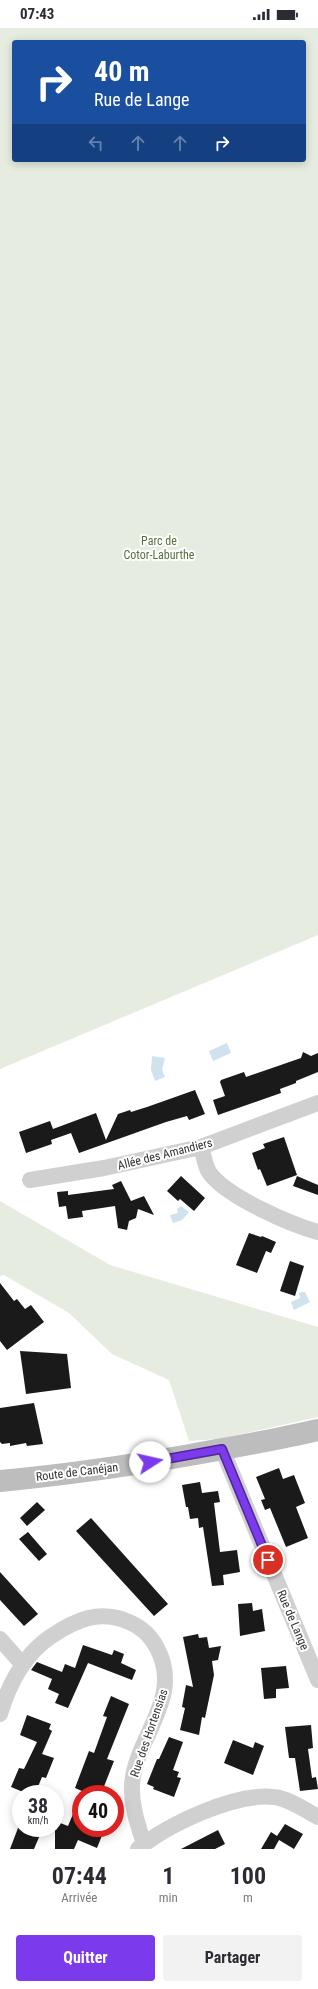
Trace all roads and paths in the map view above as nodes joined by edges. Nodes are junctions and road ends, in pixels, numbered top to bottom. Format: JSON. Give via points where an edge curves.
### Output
{"nodes":[{"id":1,"x":318,"y":1104,"type":"edge"},
{"id":2,"x":201,"y":1147,"type":"junction"},
{"id":3,"x":30,"y":1180,"type":"dead end"},
{"id":4,"x":318,"y":1232,"type":"edge"},
{"id":5,"x":318,"y":1430,"type":"edge"},
{"id":6,"x":222,"y":1449,"type":"junction"},
{"id":7,"x":0,"y":1481,"type":"edge"},
{"id":8,"x":0,"y":1639,"type":"edge"},
{"id":9,"x":22,"y":1664,"type":"junction"},
{"id":10,"x":317,"y":1674,"type":"edge"},
{"id":11,"x":0,"y":1714,"type":"edge"},
{"id":12,"x":318,"y":1817,"type":"edge"},
{"id":13,"x":141,"y":1847,"type":"edge"}],
"edges":[{"from":1,"to":2,"type":"street","name":"Allée des Amandiers"},
{"from":2,"to":3,"type":"street","name":"Allée des Amandiers","via":[[104,1168]]},
{"from":2,"to":4,"type":"street","via":[[211,1175],[222,1184],[250,1203]]},
{"from":5,"to":6,"type":"street","name":"Route de Canéjan"},
{"from":6,"to":7,"type":"street","name":"Route de Canéjan","via":[[56,1476]]},
{"from":6,"to":10,"type":"street","name":"Rue de Lange"},
{"from":8,"to":9,"type":"street"},
{"from":9,"to":11,"type":"street","name":"Rue des Hortensias","via":[[9,1688]]},
{"from":9,"to":13,"type":"street","name":"Rue des Hortensias","via":[[45,1640],[63,1628],[90,1617],[101,1615],[121,1618],[133,1623],[152,1639],[165,1668],[166,1686],[132,1784],[132,1802]]},
{"from":12,"to":13,"type":"street","via":[[275,1797],[256,1797],[235,1801],[196,1816]]}]}
